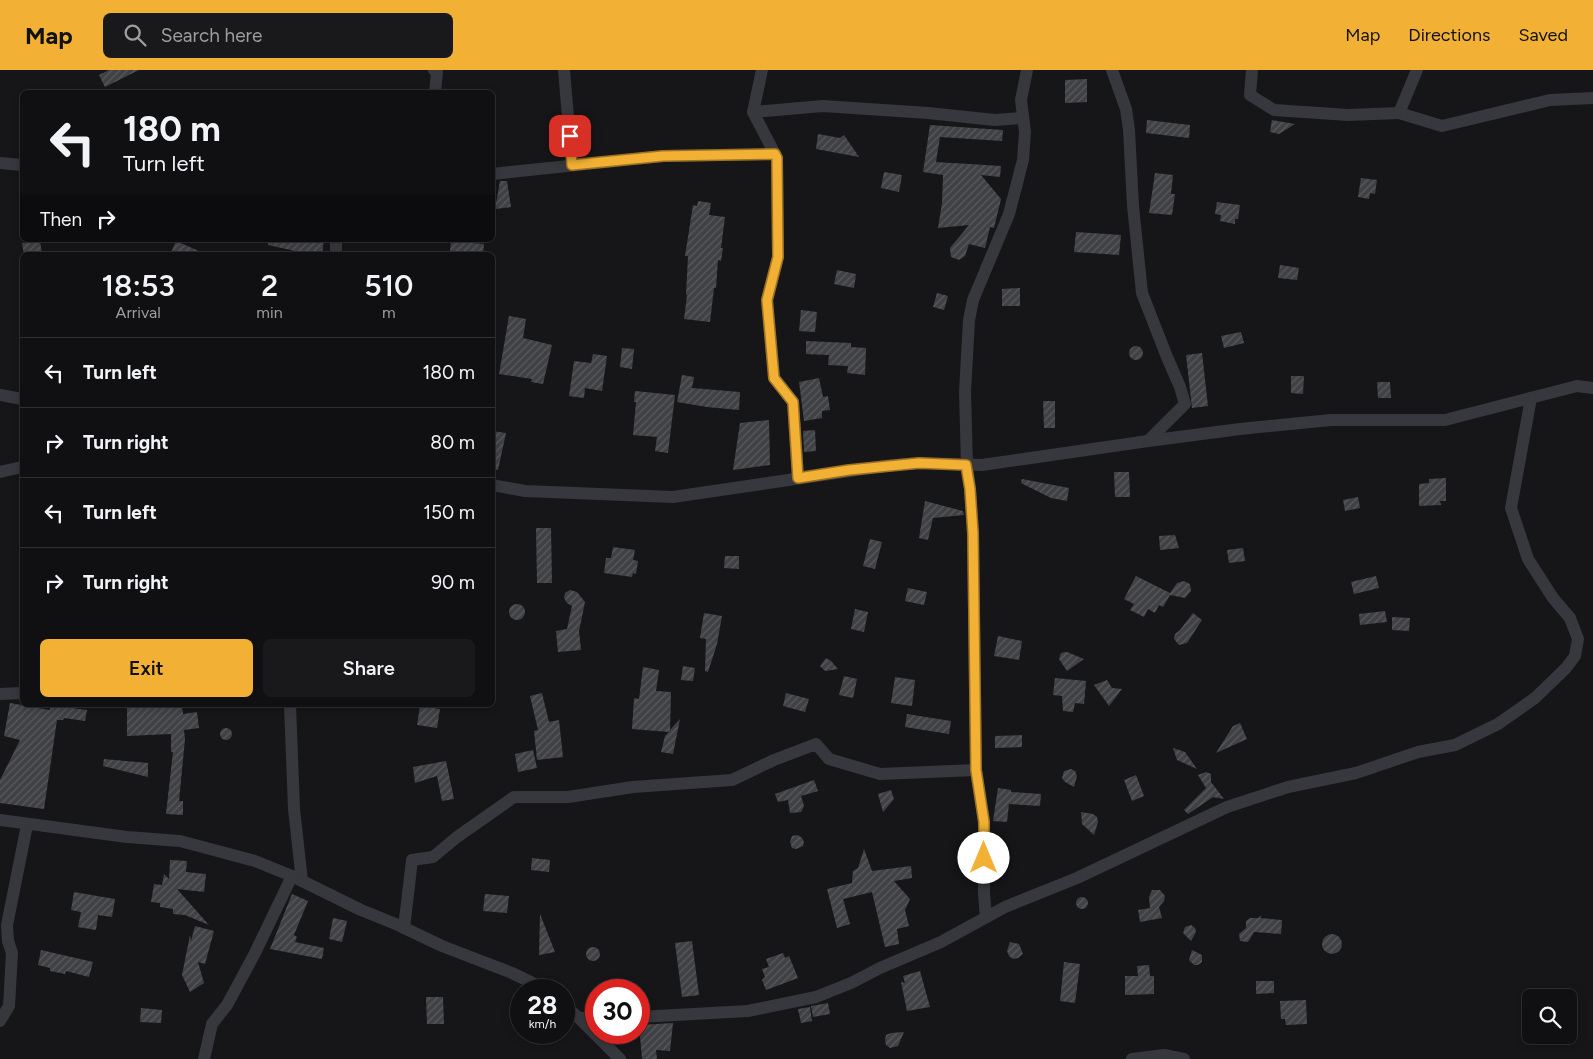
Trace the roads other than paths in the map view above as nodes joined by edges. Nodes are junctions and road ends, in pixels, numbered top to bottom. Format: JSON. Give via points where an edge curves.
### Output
{"nodes":[{"id":1,"x":434,"y":70,"type":"edge"},
{"id":2,"x":564,"y":70,"type":"edge"},
{"id":3,"x":762,"y":70,"type":"edge"},
{"id":4,"x":1027,"y":70,"type":"edge"},
{"id":5,"x":1112,"y":70,"type":"edge"},
{"id":6,"x":1252,"y":70,"type":"edge"},
{"id":7,"x":1417,"y":70,"type":"edge"},
{"id":8,"x":435,"y":90,"type":"edge"},
{"id":9,"x":1593,"y":98,"type":"edge"},
{"id":10,"x":753,"y":112,"type":"junction"},
{"id":11,"x":1398,"y":112,"type":"junction"},
{"id":12,"x":1022,"y":118,"type":"junction"},
{"id":13,"x":775,"y":154,"type":"junction"},
{"id":14,"x":0,"y":163,"type":"edge"},
{"id":15,"x":20,"y":165,"type":"edge"},
{"id":16,"x":572,"y":165,"type":"junction"},
{"id":17,"x":495,"y":174,"type":"edge"},
{"id":18,"x":1593,"y":388,"type":"edge"},
{"id":19,"x":0,"y":395,"type":"edge"},
{"id":20,"x":1530,"y":398,"type":"junction"},
{"id":21,"x":20,"y":399,"type":"edge"},
{"id":22,"x":1148,"y":441,"type":"junction"},
{"id":23,"x":966,"y":465,"type":"junction"},
{"id":24,"x":20,"y":468,"type":"edge"},
{"id":25,"x":0,"y":472,"type":"edge"},
{"id":26,"x":798,"y":478,"type":"junction"},
{"id":27,"x":495,"y":486,"type":"edge"},
{"id":28,"x":20,"y":693,"type":"edge"},
{"id":29,"x":0,"y":694,"type":"edge"},
{"id":30,"x":290,"y":707,"type":"edge"},
{"id":31,"x":976,"y":770,"type":"junction"},
{"id":32,"x":0,"y":820,"type":"edge"},
{"id":33,"x":27,"y":825,"type":"junction"},
{"id":34,"x":297,"y":878,"type":"junction"},
{"id":35,"x":986,"y":917,"type":"junction"},
{"id":36,"x":404,"y":928,"type":"junction"},
{"id":37,"x":524,"y":979,"type":"edge"},
{"id":38,"x":575,"y":1015,"type":"edge"},
{"id":39,"x":650,"y":1016,"type":"edge"},
{"id":40,"x":579,"y":1018,"type":"junction"},
{"id":41,"x":585,"y":1018,"type":"edge"},
{"id":42,"x":0,"y":1022,"type":"edge"},
{"id":43,"x":204,"y":1059,"type":"edge"},
{"id":44,"x":620,"y":1059,"type":"edge"},
{"id":45,"x":1132,"y":1059,"type":"edge"},
{"id":46,"x":1184,"y":1059,"type":"edge"}],
"edges":[{"from":1,"to":8,"type":"street","via":[[437,72]]},
{"from":2,"to":16,"type":"street"},
{"from":3,"to":10,"type":"street"},
{"from":4,"to":12,"type":"street","via":[[1021,100]]},
{"from":5,"to":22,"type":"street","via":[[1126,109],[1129,130],[1142,292],[1185,404]]},
{"from":6,"to":11,"type":"street","via":[[1250,95],[1274,110],[1348,114]]},
{"from":7,"to":11,"type":"street"},
{"from":9,"to":11,"type":"street","via":[[1550,100],[1442,126]]},
{"from":10,"to":12,"type":"street","via":[[823,106],[995,120]]},
{"from":10,"to":13,"type":"street"},
{"from":12,"to":23,"type":"street","via":[[1025,132],[1015,196],[973,300],[969,320],[965,392]]},
{"from":13,"to":16,"type":"street","via":[[663,156]]},
{"from":13,"to":26,"type":"street","via":[[778,257],[767,300],[774,378],[793,402]]},
{"from":14,"to":15,"type":"street"},
{"from":16,"to":17,"type":"street"},
{"from":18,"to":20,"type":"street","via":[[1577,386]]},
{"from":19,"to":21,"type":"street"},
{"from":20,"to":22,"type":"street","via":[[1445,420],[1331,420]]},
{"from":20,"to":35,"type":"street","via":[[1511,508],[1528,559],[1570,618],[1578,639],[1575,656],[1535,698],[1498,724],[1455,745],[1418,752],[1356,773],[1288,787],[1227,807]]},
{"from":22,"to":23,"type":"street"},
{"from":23,"to":26,"type":"street","via":[[919,463]]},
{"from":23,"to":31,"type":"street","via":[[973,533]]},
{"from":24,"to":25,"type":"street"},
{"from":26,"to":27,"type":"street","via":[[674,497],[525,491]]},
{"from":28,"to":29,"type":"street"},
{"from":30,"to":34,"type":"street"},
{"from":31,"to":35,"type":"street","via":[[984,822]]},
{"from":31,"to":36,"type":"street","via":[[880,774],[828,759],[816,744],[732,780],[633,787],[568,798],[514,797],[433,857],[412,860]]},
{"from":32,"to":33,"type":"street"},
{"from":33,"to":34,"type":"street","via":[[180,841],[255,861]]},
{"from":33,"to":42,"type":"street","via":[[7,925],[12,954],[9,1006]]},
{"from":34,"to":36,"type":"street"},
{"from":34,"to":43,"type":"street","via":[[232,996],[212,1024]]},
{"from":35,"to":39,"type":"street","via":[[941,942],[816,998],[748,1011]]},
{"from":36,"to":37,"type":"street"},
{"from":38,"to":40,"type":"street"},
{"from":40,"to":41,"type":"street"},
{"from":40,"to":44,"type":"street"},
{"from":45,"to":46,"type":"street","via":[[1164,1055]]}]}
